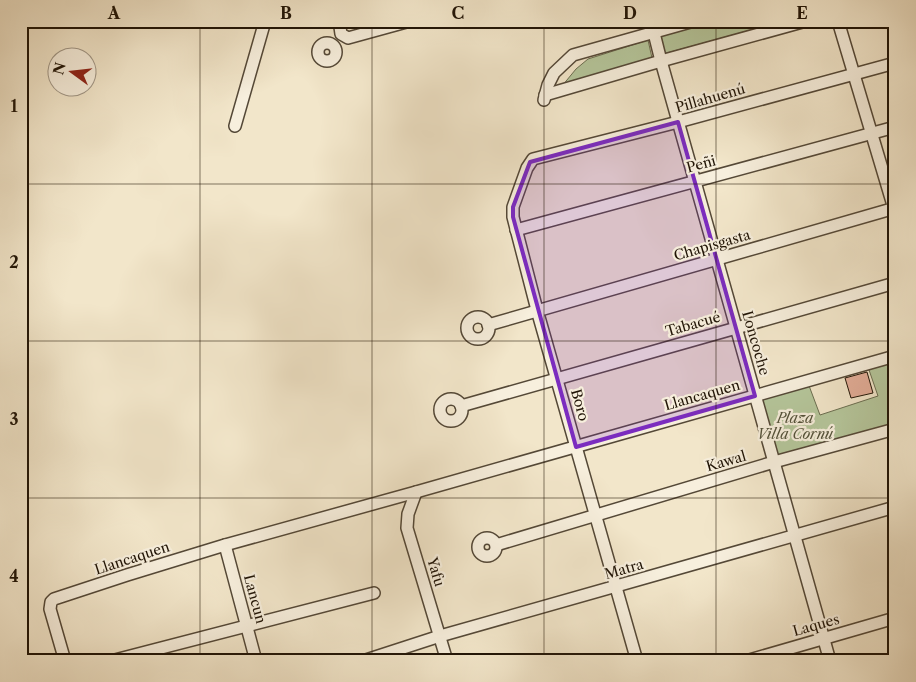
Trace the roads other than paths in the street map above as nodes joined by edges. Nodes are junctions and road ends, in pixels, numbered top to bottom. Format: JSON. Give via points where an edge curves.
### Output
{"nodes":[{"id":1,"x":265,"y":21,"type":"edge"},
{"id":2,"x":342,"y":21,"type":"edge"},
{"id":3,"x":410,"y":21,"type":"edge"},
{"id":4,"x":694,"y":21,"type":"edge"},
{"id":5,"x":806,"y":21,"type":"edge"},
{"id":6,"x":838,"y":21,"type":"edge"},
{"id":7,"x":653,"y":27,"type":"edge"},
{"id":8,"x":341,"y":34,"type":"junction"},
{"id":9,"x":332,"y":45,"type":"dead end"},
{"id":10,"x":661,"y":61,"type":"junction"},
{"id":11,"x":895,"y":62,"type":"edge"},
{"id":12,"x":853,"y":74,"type":"junction"},
{"id":13,"x":678,"y":122,"type":"junction"},
{"id":14,"x":235,"y":126,"type":"dead end"},
{"id":15,"x":895,"y":127,"type":"edge"},
{"id":16,"x":870,"y":133,"type":"junction"},
{"id":17,"x":533,"y":159,"type":"joint"},
{"id":18,"x":695,"y":181,"type":"junction"},
{"id":19,"x":894,"y":209,"type":"edge"},
{"id":20,"x":516,"y":230,"type":"junction"},
{"id":21,"x":717,"y":259,"type":"junction"},
{"id":22,"x":895,"y":283,"type":"edge"},
{"id":23,"x":537,"y":310,"type":"junction"},
{"id":24,"x":488,"y":325,"type":"dead end"},
{"id":25,"x":736,"y":327,"type":"junction"},
{"id":26,"x":895,"y":356,"type":"edge"},
{"id":27,"x":557,"y":379,"type":"junction"},
{"id":28,"x":756,"y":396,"type":"junction"},
{"id":29,"x":462,"y":406,"type":"dead end"},
{"id":30,"x":895,"y":429,"type":"edge"},
{"id":31,"x":576,"y":447,"type":"junction"},
{"id":32,"x":774,"y":462,"type":"junction"},
{"id":33,"x":416,"y":492,"type":"junction"},
{"id":34,"x":895,"y":507,"type":"edge"},
{"id":35,"x":596,"y":515,"type":"junction"},
{"id":36,"x":795,"y":536,"type":"junction"},
{"id":37,"x":225,"y":545,"type":"junction"},
{"id":38,"x":496,"y":545,"type":"dead end"},
{"id":39,"x":616,"y":587,"type":"junction"},
{"id":40,"x":374,"y":593,"type":"dead end"},
{"id":41,"x":895,"y":618,"type":"edge"},
{"id":42,"x":246,"y":626,"type":"junction"},
{"id":43,"x":440,"y":636,"type":"junction"},
{"id":44,"x":824,"y":638,"type":"junction"},
{"id":45,"x":66,"y":661,"type":"edge"},
{"id":46,"x":111,"y":661,"type":"edge"},
{"id":47,"x":256,"y":661,"type":"edge"},
{"id":48,"x":363,"y":661,"type":"edge"},
{"id":49,"x":447,"y":661,"type":"edge"},
{"id":50,"x":637,"y":661,"type":"edge"},
{"id":51,"x":746,"y":661,"type":"edge"},
{"id":52,"x":830,"y":661,"type":"edge"}],
"edges":[{"from":1,"to":14,"type":"street"},
{"from":2,"to":8,"type":"street"},
{"from":3,"to":8,"type":"street","via":[[348,38]]},
{"from":4,"to":7,"type":"street"},
{"from":5,"to":10,"type":"street"},
{"from":6,"to":12,"type":"street"},
{"from":7,"to":10,"type":"street","name":"Loncoche"},
{"from":7,"to":10,"type":"street","via":[[573,55],[554,74],[545,98]]},
{"from":8,"to":9,"type":"street"},
{"from":10,"to":13,"type":"street","name":"Loncoche"},
{"from":11,"to":12,"type":"street","name":"Pillahuenú"},
{"from":12,"to":13,"type":"street","name":"Pillahuenú"},
{"from":12,"to":16,"type":"street"},
{"from":13,"to":17,"type":"street","name":"Pillahuenú"},
{"from":13,"to":18,"type":"street","name":"Loncoche"},
{"from":15,"to":16,"type":"street","name":"Peñi"},
{"from":16,"to":18,"type":"street","name":"Peñi"},
{"from":16,"to":19,"type":"street"},
{"from":17,"to":20,"type":"street","name":"Boro","via":[[513,207]]},
{"from":18,"to":20,"type":"street","name":"Peñi"},
{"from":18,"to":21,"type":"street","name":"Loncoche"},
{"from":19,"to":21,"type":"street","name":"Chapisgasta"},
{"from":20,"to":23,"type":"street","name":"Boro"},
{"from":21,"to":23,"type":"street","name":"Chapisgasta"},
{"from":21,"to":25,"type":"street","name":"Loncoche"},
{"from":22,"to":25,"type":"street","name":"Tabacué"},
{"from":23,"to":24,"type":"street","name":"Chapisgasta"},
{"from":23,"to":27,"type":"street","name":"Boro"},
{"from":25,"to":27,"type":"street","name":"Tabacué"},
{"from":25,"to":28,"type":"street","name":"Loncoche"},
{"from":26,"to":28,"type":"street","name":"Llancaquen"},
{"from":27,"to":29,"type":"street","name":"Tabacué"},
{"from":27,"to":31,"type":"street","name":"Boro"},
{"from":28,"to":31,"type":"street","name":"Llancaquen"},
{"from":28,"to":32,"type":"street","name":"Loncoche"},
{"from":30,"to":32,"type":"street","name":"Kawal"},
{"from":31,"to":33,"type":"street","name":"Llancaquen"},
{"from":31,"to":35,"type":"street","name":"Boro"},
{"from":32,"to":35,"type":"street","name":"Kawal"},
{"from":32,"to":36,"type":"street","name":"Loncoche"},
{"from":33,"to":37,"type":"street","name":"Llancaquen"},
{"from":33,"to":43,"type":"street","name":"Yafu","via":[[407,528]]},
{"from":34,"to":36,"type":"street","name":"Matra"},
{"from":35,"to":38,"type":"street","name":"Kawal"},
{"from":35,"to":39,"type":"street","name":"Boro"},
{"from":36,"to":39,"type":"street","name":"Matra"},
{"from":36,"to":44,"type":"street","name":"Loncoche"},
{"from":37,"to":42,"type":"street","name":"Lancun"},
{"from":37,"to":45,"type":"street","name":"Llancaquen","via":[[54,599],[50,602],[50,609]]},
{"from":39,"to":43,"type":"street","name":"Matra"},
{"from":39,"to":50,"type":"street","name":"Boro"},
{"from":40,"to":42,"type":"street"},
{"from":41,"to":44,"type":"street","name":"Laques"},
{"from":42,"to":46,"type":"street"},
{"from":42,"to":47,"type":"street","name":"Lancun"},
{"from":43,"to":48,"type":"street","name":"Matra"},
{"from":43,"to":49,"type":"street","name":"Yafu"},
{"from":44,"to":51,"type":"street","name":"Laques"},
{"from":44,"to":52,"type":"street","name":"Loncoche"}]}
